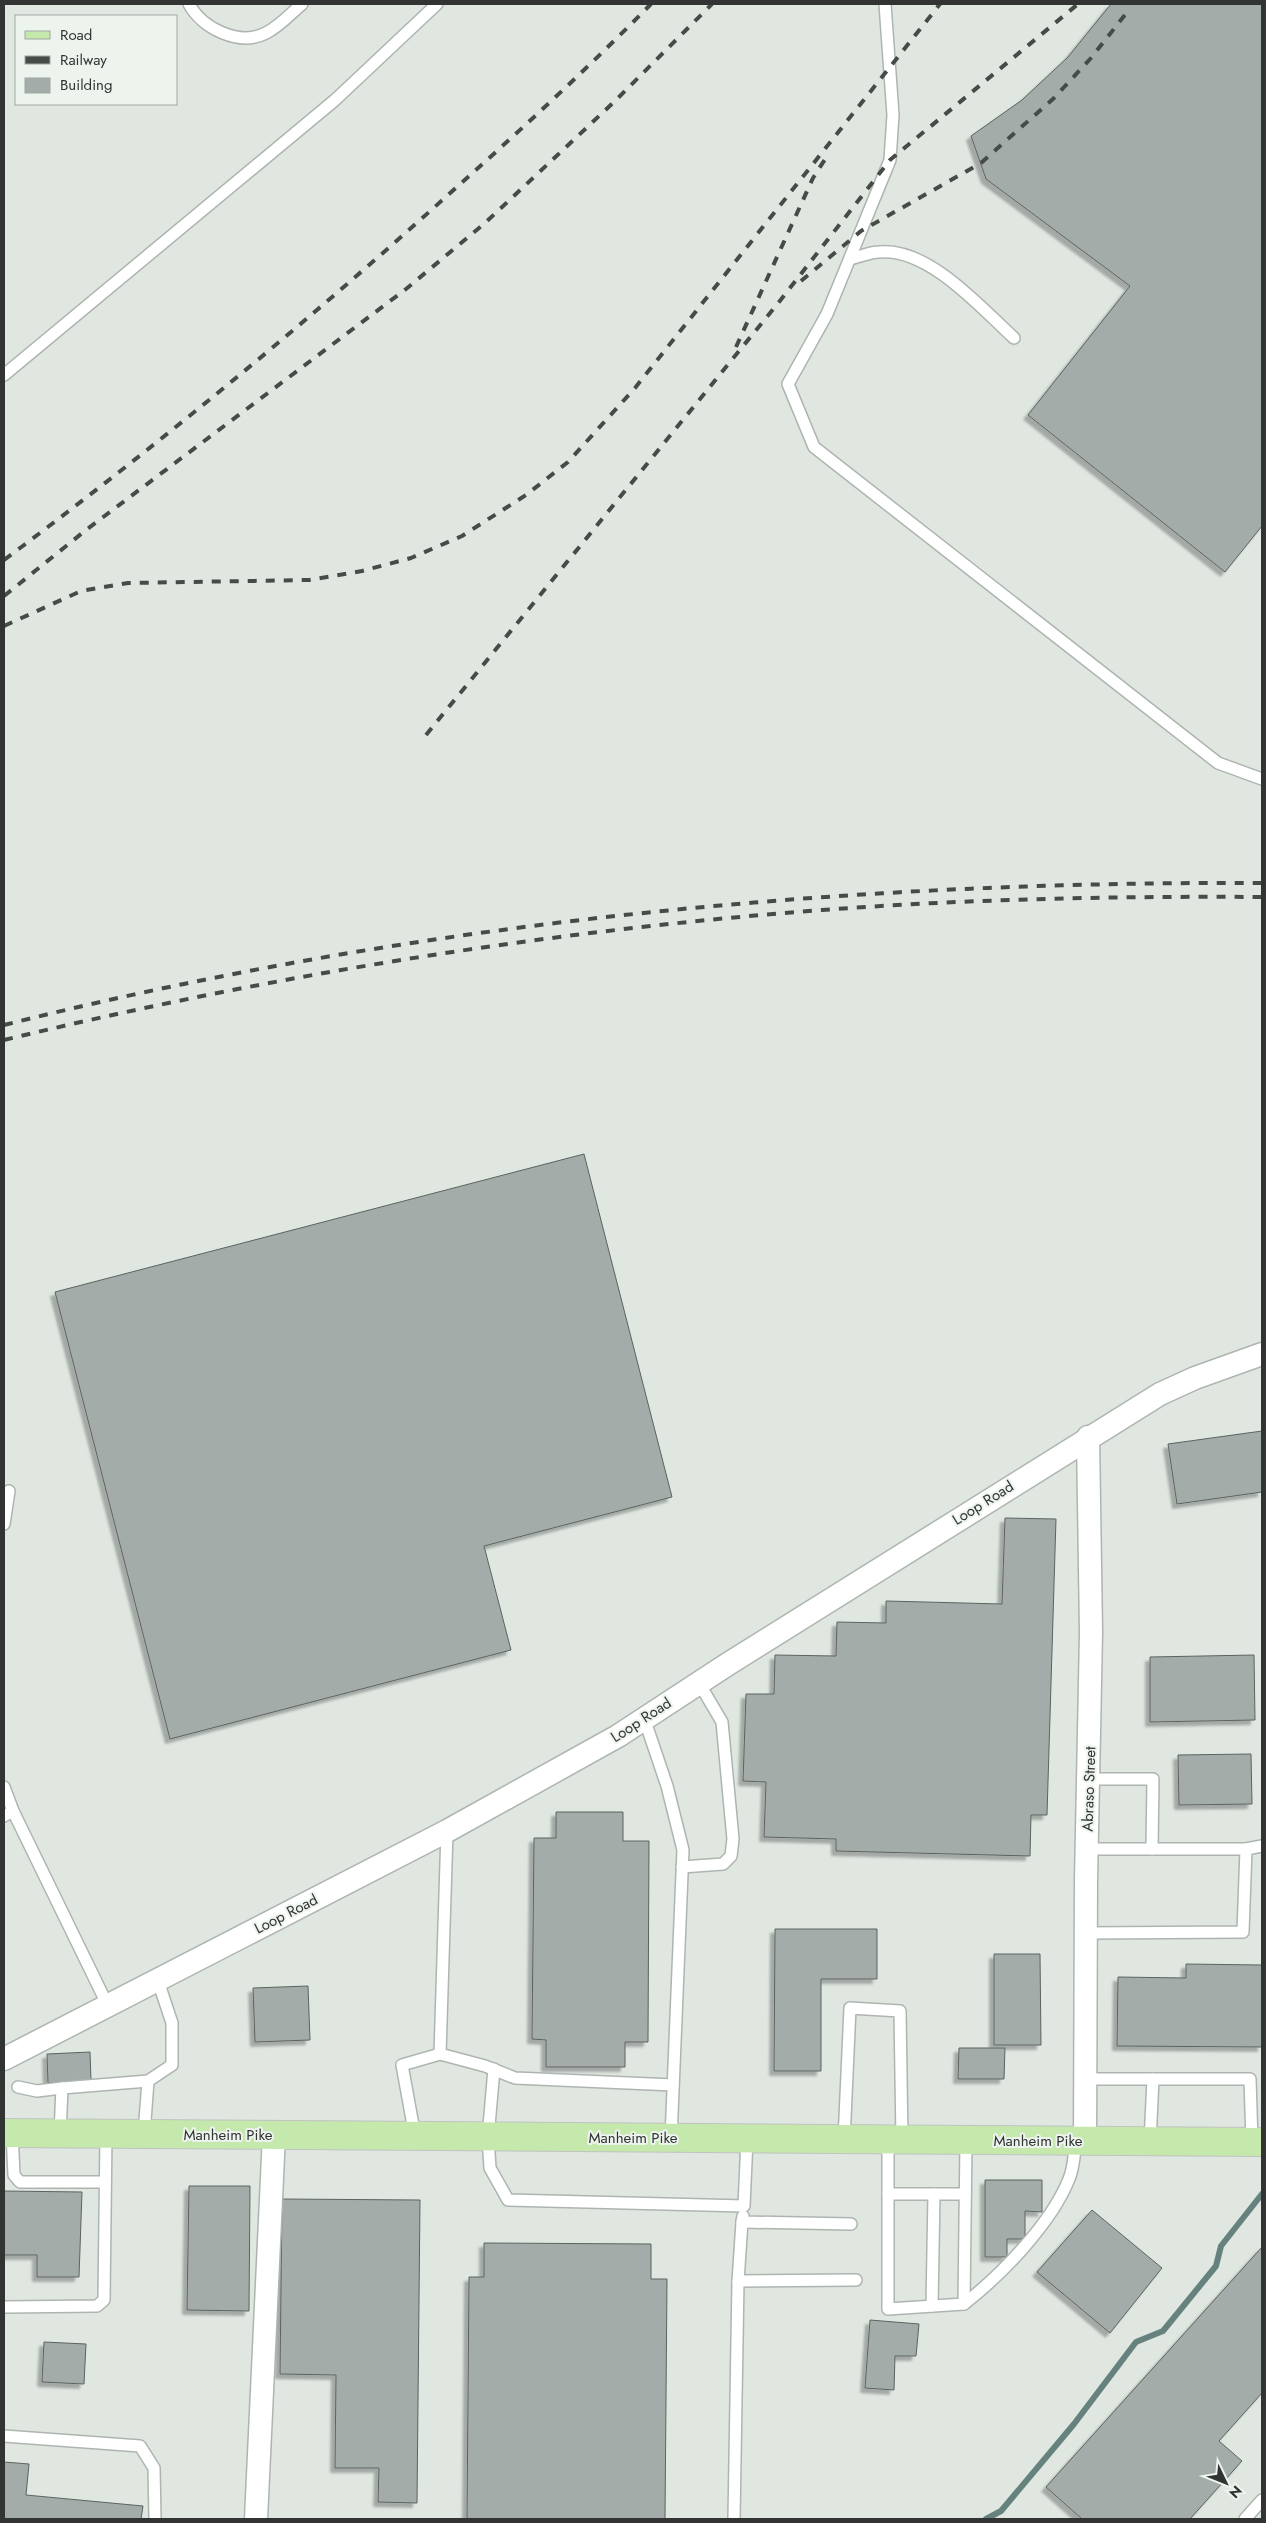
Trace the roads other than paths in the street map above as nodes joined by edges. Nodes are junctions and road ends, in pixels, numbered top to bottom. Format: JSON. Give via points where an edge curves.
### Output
{"nodes":[{"id":1,"x":189,"y":4,"type":"edge"},
{"id":2,"x":302,"y":4,"type":"edge"},
{"id":3,"x":437,"y":4,"type":"edge"},
{"id":4,"x":885,"y":4,"type":"edge"},
{"id":5,"x":850,"y":259,"type":"junction"},
{"id":6,"x":1014,"y":338,"type":"dead end"},
{"id":7,"x":4,"y":376,"type":"edge"},
{"id":8,"x":1262,"y":779,"type":"edge"},
{"id":9,"x":1262,"y":1354,"type":"edge"},
{"id":10,"x":1088,"y":1437,"type":"junction"},
{"id":11,"x":9,"y":1491,"type":"dead end"},
{"id":12,"x":4,"y":1524,"type":"edge"},
{"id":13,"x":699,"y":1682,"type":"junction"},
{"id":14,"x":644,"y":1718,"type":"junction"},
{"id":15,"x":1090,"y":1779,"type":"junction"},
{"id":16,"x":4,"y":1787,"type":"edge"},
{"id":17,"x":8,"y":1813,"type":"edge"},
{"id":18,"x":446,"y":1831,"type":"junction"},
{"id":19,"x":1262,"y":1846,"type":"edge"},
{"id":20,"x":1087,"y":1849,"type":"junction"},
{"id":21,"x":1152,"y":1849,"type":"junction"},
{"id":22,"x":1246,"y":1850,"type":"junction"},
{"id":23,"x":682,"y":1867,"type":"junction"},
{"id":24,"x":1086,"y":1933,"type":"junction"},
{"id":25,"x":158,"y":1980,"type":"junction"},
{"id":26,"x":108,"y":2006,"type":"junction"},
{"id":27,"x":440,"y":2054,"type":"junction"},
{"id":28,"x":4,"y":2060,"type":"edge"},
{"id":29,"x":494,"y":2069,"type":"junction"},
{"id":30,"x":1085,"y":2078,"type":"junction"},
{"id":31,"x":1153,"y":2079,"type":"junction"},
{"id":32,"x":148,"y":2081,"type":"junction"},
{"id":33,"x":673,"y":2085,"type":"junction"},
{"id":34,"x":18,"y":2087,"type":"dead end"},
{"id":35,"x":62,"y":2088,"type":"junction"},
{"id":36,"x":8,"y":2133,"type":"edge"},
{"id":37,"x":60,"y":2134,"type":"junction"},
{"id":38,"x":106,"y":2134,"type":"junction"},
{"id":39,"x":144,"y":2134,"type":"junction"},
{"id":40,"x":274,"y":2135,"type":"junction"},
{"id":41,"x":415,"y":2136,"type":"junction"},
{"id":42,"x":488,"y":2137,"type":"junction"},
{"id":43,"x":671,"y":2139,"type":"junction"},
{"id":44,"x":747,"y":2139,"type":"junction"},
{"id":45,"x":844,"y":2140,"type":"junction"},
{"id":46,"x":895,"y":2140,"type":"junction"},
{"id":47,"x":966,"y":2141,"type":"junction"},
{"id":48,"x":1080,"y":2142,"type":"junction"},
{"id":49,"x":1150,"y":2142,"type":"junction"},
{"id":50,"x":1257,"y":2142,"type":"edge"},
{"id":51,"x":105,"y":2182,"type":"junction"},
{"id":52,"x":888,"y":2194,"type":"junction"},
{"id":53,"x":934,"y":2194,"type":"junction"},
{"id":54,"x":966,"y":2194,"type":"junction"},
{"id":55,"x":744,"y":2206,"type":"junction"},
{"id":56,"x":742,"y":2222,"type":"junction"},
{"id":57,"x":851,"y":2224,"type":"dead end"},
{"id":58,"x":856,"y":2280,"type":"dead end"},
{"id":59,"x":738,"y":2281,"type":"junction"},
{"id":60,"x":964,"y":2304,"type":"junction"},
{"id":61,"x":932,"y":2306,"type":"junction"},
{"id":62,"x":4,"y":2307,"type":"edge"},
{"id":63,"x":4,"y":2436,"type":"edge"},
{"id":64,"x":1262,"y":2500,"type":"edge"},
{"id":65,"x":155,"y":2519,"type":"edge"},
{"id":66,"x":256,"y":2519,"type":"edge"},
{"id":67,"x":734,"y":2519,"type":"edge"},
{"id":68,"x":1245,"y":2519,"type":"edge"}],
"edges":[{"from":1,"to":2,"type":"lane","via":[[209,25],[227,35],[246,37],[264,34]]},
{"from":3,"to":7,"type":"lane","via":[[335,100]]},
{"from":4,"to":5,"type":"lane","via":[[893,115],[890,160]]},
{"from":5,"to":6,"type":"lane","via":[[880,251],[912,255],[939,271]]},
{"from":5,"to":8,"type":"lane","via":[[827,314],[788,384],[814,447],[1218,763]]},
{"from":9,"to":10,"type":"street","name":"Loop Road","via":[[1168,1390]]},
{"from":10,"to":13,"type":"street","name":"Loop Road"},
{"from":10,"to":15,"type":"street","name":"Abraso Street"},
{"from":11,"to":12,"type":"lane"},
{"from":13,"to":14,"type":"street","name":"Loop Road"},
{"from":13,"to":23,"type":"lane","via":[[722,1722],[733,1840],[731,1856],[723,1864]]},
{"from":14,"to":18,"type":"street","name":"Loop Road","via":[[618,1736]]},
{"from":14,"to":23,"type":"lane","via":[[667,1786],[683,1850]]},
{"from":15,"to":20,"type":"street","name":"Abraso Street"},
{"from":15,"to":21,"type":"lane","via":[[1153,1779]]},
{"from":16,"to":17,"type":"lane"},
{"from":17,"to":26,"type":"lane"},
{"from":18,"to":25,"type":"street","name":"Loop Road"},
{"from":18,"to":27,"type":"lane"},
{"from":19,"to":22,"type":"lane"},
{"from":20,"to":21,"type":"lane"},
{"from":20,"to":24,"type":"street","name":"Abraso Street"},
{"from":21,"to":22,"type":"lane"},
{"from":22,"to":24,"type":"lane","via":[[1243,1932]]},
{"from":23,"to":33,"type":"lane"},
{"from":24,"to":30,"type":"street","name":"Abraso Street"},
{"from":25,"to":26,"type":"street","name":"Loop Road"},
{"from":25,"to":32,"type":"lane","via":[[172,2023],[172,2065]]},
{"from":26,"to":28,"type":"street","name":"Loop Road"},
{"from":27,"to":29,"type":"lane"},
{"from":27,"to":41,"type":"lane","via":[[402,2065]]},
{"from":29,"to":33,"type":"lane","via":[[515,2078]]},
{"from":29,"to":42,"type":"lane"},
{"from":30,"to":31,"type":"lane"},
{"from":30,"to":48,"type":"street","name":"Abraso Street"},
{"from":31,"to":49,"type":"lane"},
{"from":31,"to":50,"type":"lane","via":[[1250,2079]]},
{"from":32,"to":35,"type":"lane"},
{"from":32,"to":39,"type":"lane"},
{"from":33,"to":43,"type":"lane"},
{"from":34,"to":35,"type":"lane","via":[[37,2091]]},
{"from":35,"to":37,"type":"lane"},
{"from":36,"to":37,"type":"main road","name":"Manheim Pike"},
{"from":36,"to":51,"type":"lane","via":[[14,2175],[20,2182]]},
{"from":37,"to":38,"type":"main road","name":"Manheim Pike"},
{"from":38,"to":39,"type":"main road","name":"Manheim Pike"},
{"from":38,"to":51,"type":"lane"},
{"from":39,"to":40,"type":"main road","name":"Manheim Pike"},
{"from":40,"to":41,"type":"main road","name":"Manheim Pike"},
{"from":40,"to":66,"type":"street"},
{"from":41,"to":42,"type":"main road","name":"Manheim Pike"},
{"from":42,"to":43,"type":"main road","name":"Manheim Pike"},
{"from":42,"to":55,"type":"lane","via":[[490,2168],[508,2200]]},
{"from":43,"to":44,"type":"main road","name":"Manheim Pike"},
{"from":44,"to":45,"type":"main road","name":"Manheim Pike"},
{"from":44,"to":55,"type":"lane"},
{"from":45,"to":46,"type":"main road","name":"Manheim Pike"},
{"from":45,"to":46,"type":"lane","via":[[850,2008],[900,2011]]},
{"from":46,"to":47,"type":"main road","name":"Manheim Pike"},
{"from":46,"to":52,"type":"lane"},
{"from":47,"to":48,"type":"main road","name":"Manheim Pike"},
{"from":47,"to":54,"type":"lane"},
{"from":48,"to":49,"type":"main road","name":"Manheim Pike"},
{"from":48,"to":60,"type":"lane","via":[[1070,2178],[1048,2216],[1004,2269]]},
{"from":49,"to":50,"type":"main road","name":"Manheim Pike"},
{"from":51,"to":62,"type":"lane","via":[[104,2300],[98,2306]]},
{"from":52,"to":53,"type":"lane"},
{"from":52,"to":61,"type":"lane","via":[[888,2309]]},
{"from":53,"to":54,"type":"lane"},
{"from":53,"to":61,"type":"lane"},
{"from":54,"to":60,"type":"lane"},
{"from":55,"to":56,"type":"lane"},
{"from":56,"to":57,"type":"lane"},
{"from":56,"to":59,"type":"lane"},
{"from":58,"to":59,"type":"lane"},
{"from":59,"to":67,"type":"lane"},
{"from":60,"to":61,"type":"lane"},
{"from":63,"to":65,"type":"lane","via":[[140,2446],[154,2468]]},
{"from":64,"to":68,"type":"lane"}]}
